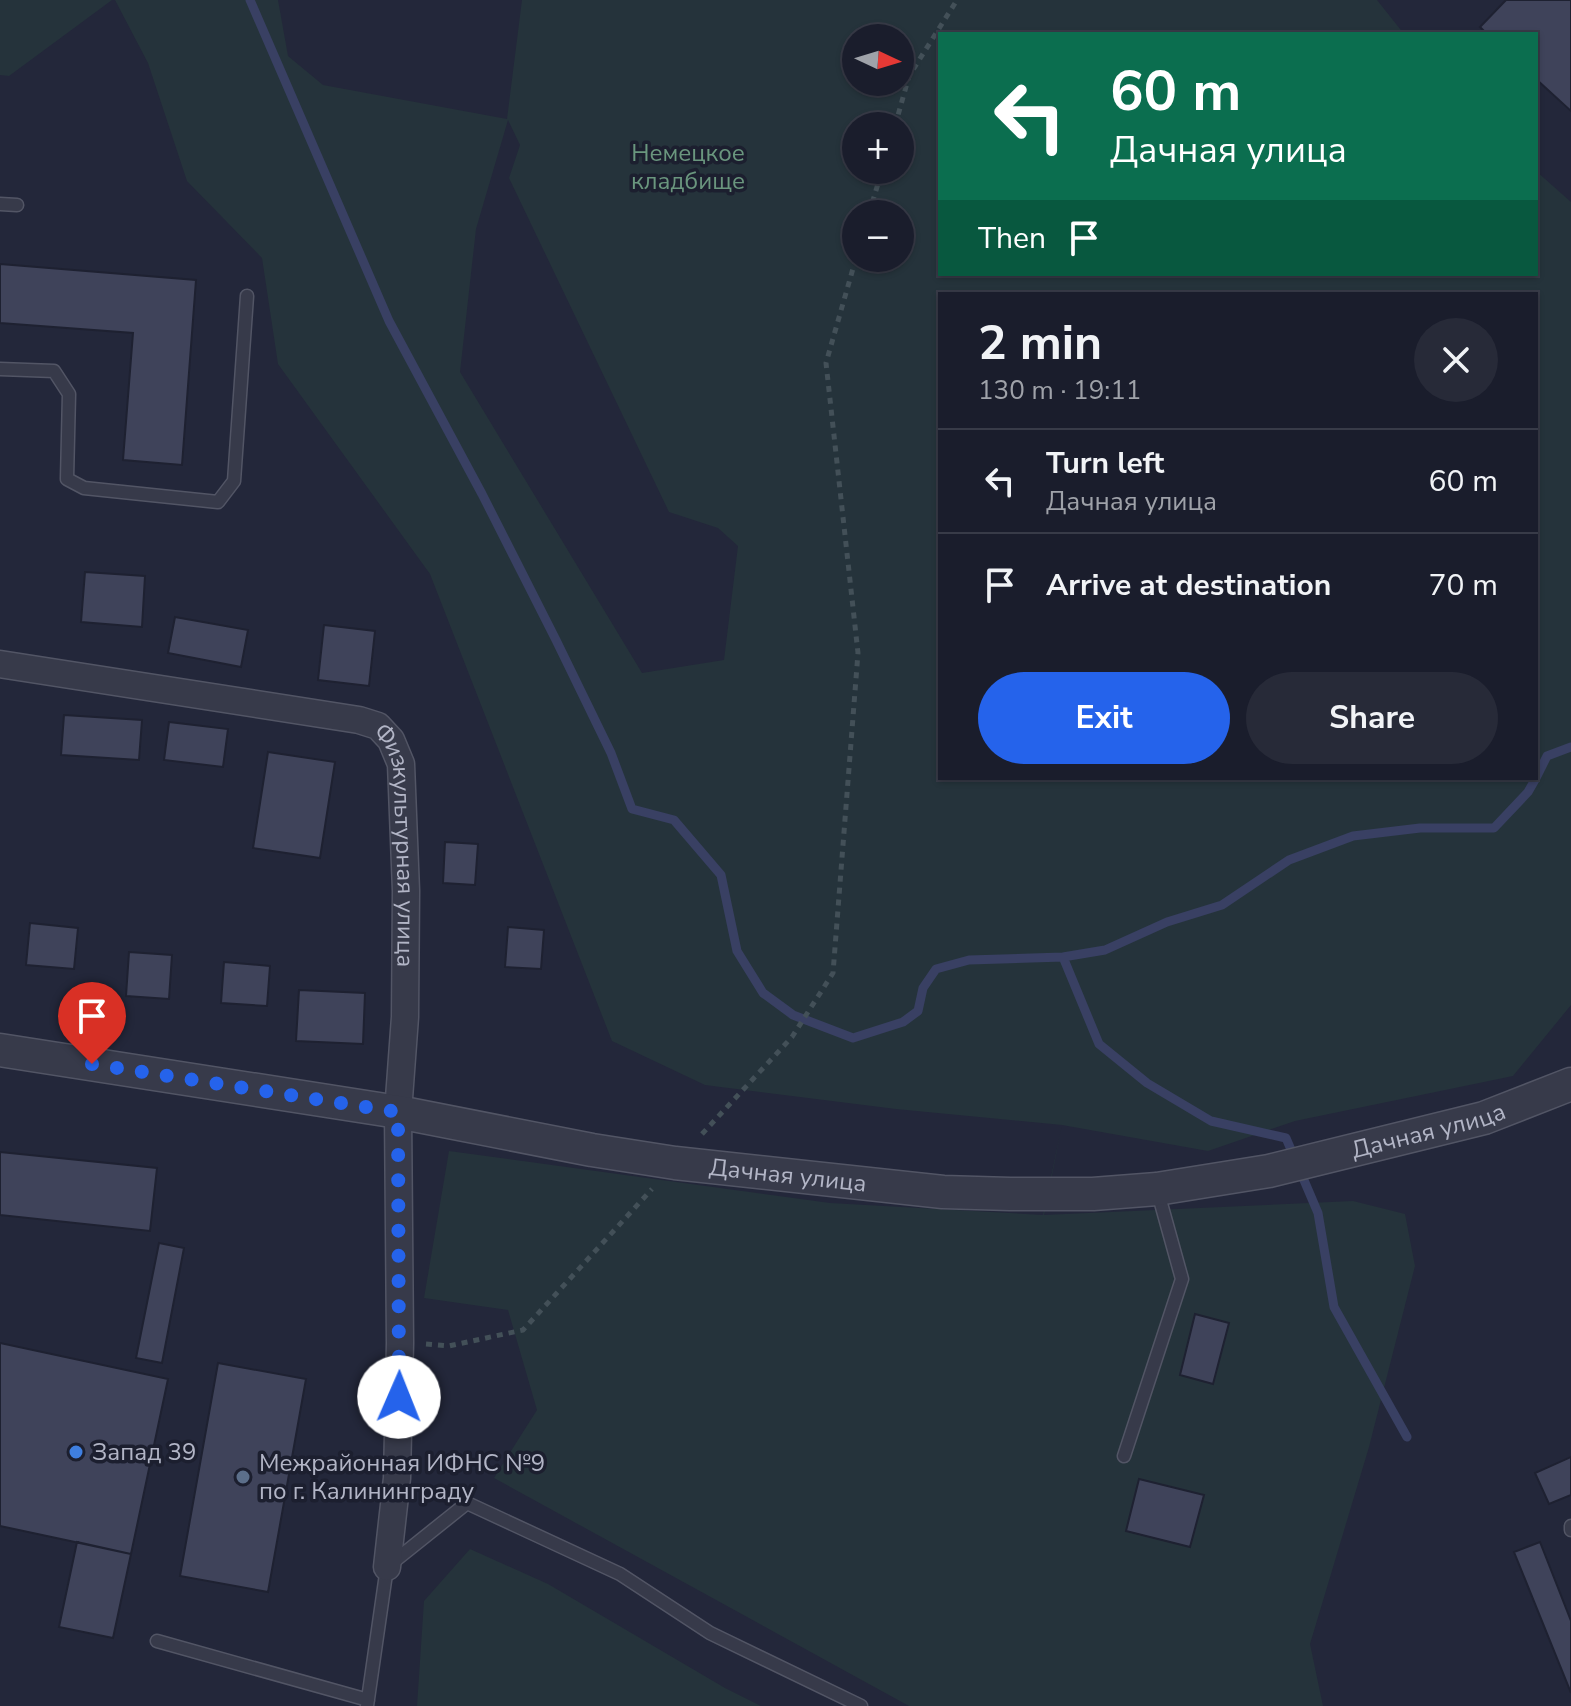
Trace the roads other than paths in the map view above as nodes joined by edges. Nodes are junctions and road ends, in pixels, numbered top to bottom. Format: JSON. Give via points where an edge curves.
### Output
{"nodes":[{"id":1,"x":0,"y":204,"type":"edge"},
{"id":2,"x":17,"y":205,"type":"dead end"},
{"id":3,"x":247,"y":296,"type":"dead end"},
{"id":4,"x":0,"y":369,"type":"edge"},
{"id":5,"x":0,"y":664,"type":"edge"},
{"id":6,"x":0,"y":1050,"type":"edge"},
{"id":7,"x":1571,"y":1084,"type":"edge"},
{"id":8,"x":398,"y":1112,"type":"junction"},
{"id":9,"x":1157,"y":1189,"type":"junction"},
{"id":10,"x":1124,"y":1456,"type":"dead end"},
{"id":11,"x":387,"y":1567,"type":"junction"},
{"id":12,"x":157,"y":1641,"type":"dead end"},
{"id":13,"x":368,"y":1703,"type":"edge"},
{"id":14,"x":861,"y":1706,"type":"edge"}],
"edges":[{"from":1,"to":2,"type":"lane"},
{"from":3,"to":4,"type":"lane","via":[[234,481],[218,502],[84,488],[67,479],[69,394],[54,371]]},
{"from":5,"to":8,"type":"street","name":"Физкультурная улица","via":[[359,720],[378,726],[391,740],[401,764],[406,891]]},
{"from":6,"to":8,"type":"street","name":"Дачная улица"},
{"from":7,"to":9,"type":"street","name":"Дачная улица","via":[[1484,1118],[1269,1171]]},
{"from":8,"to":9,"type":"street","name":"Дачная улица","via":[[675,1163],[943,1192],[1093,1194]]},
{"from":8,"to":11,"type":"street","name":"Физкультурная улица","via":[[397,1478]]},
{"from":9,"to":10,"type":"lane","via":[[1182,1279]]},
{"from":11,"to":13,"type":"lane"},
{"from":11,"to":14,"type":"lane","via":[[467,1503],[620,1574],[710,1633]]},
{"from":12,"to":13,"type":"lane"}]}
